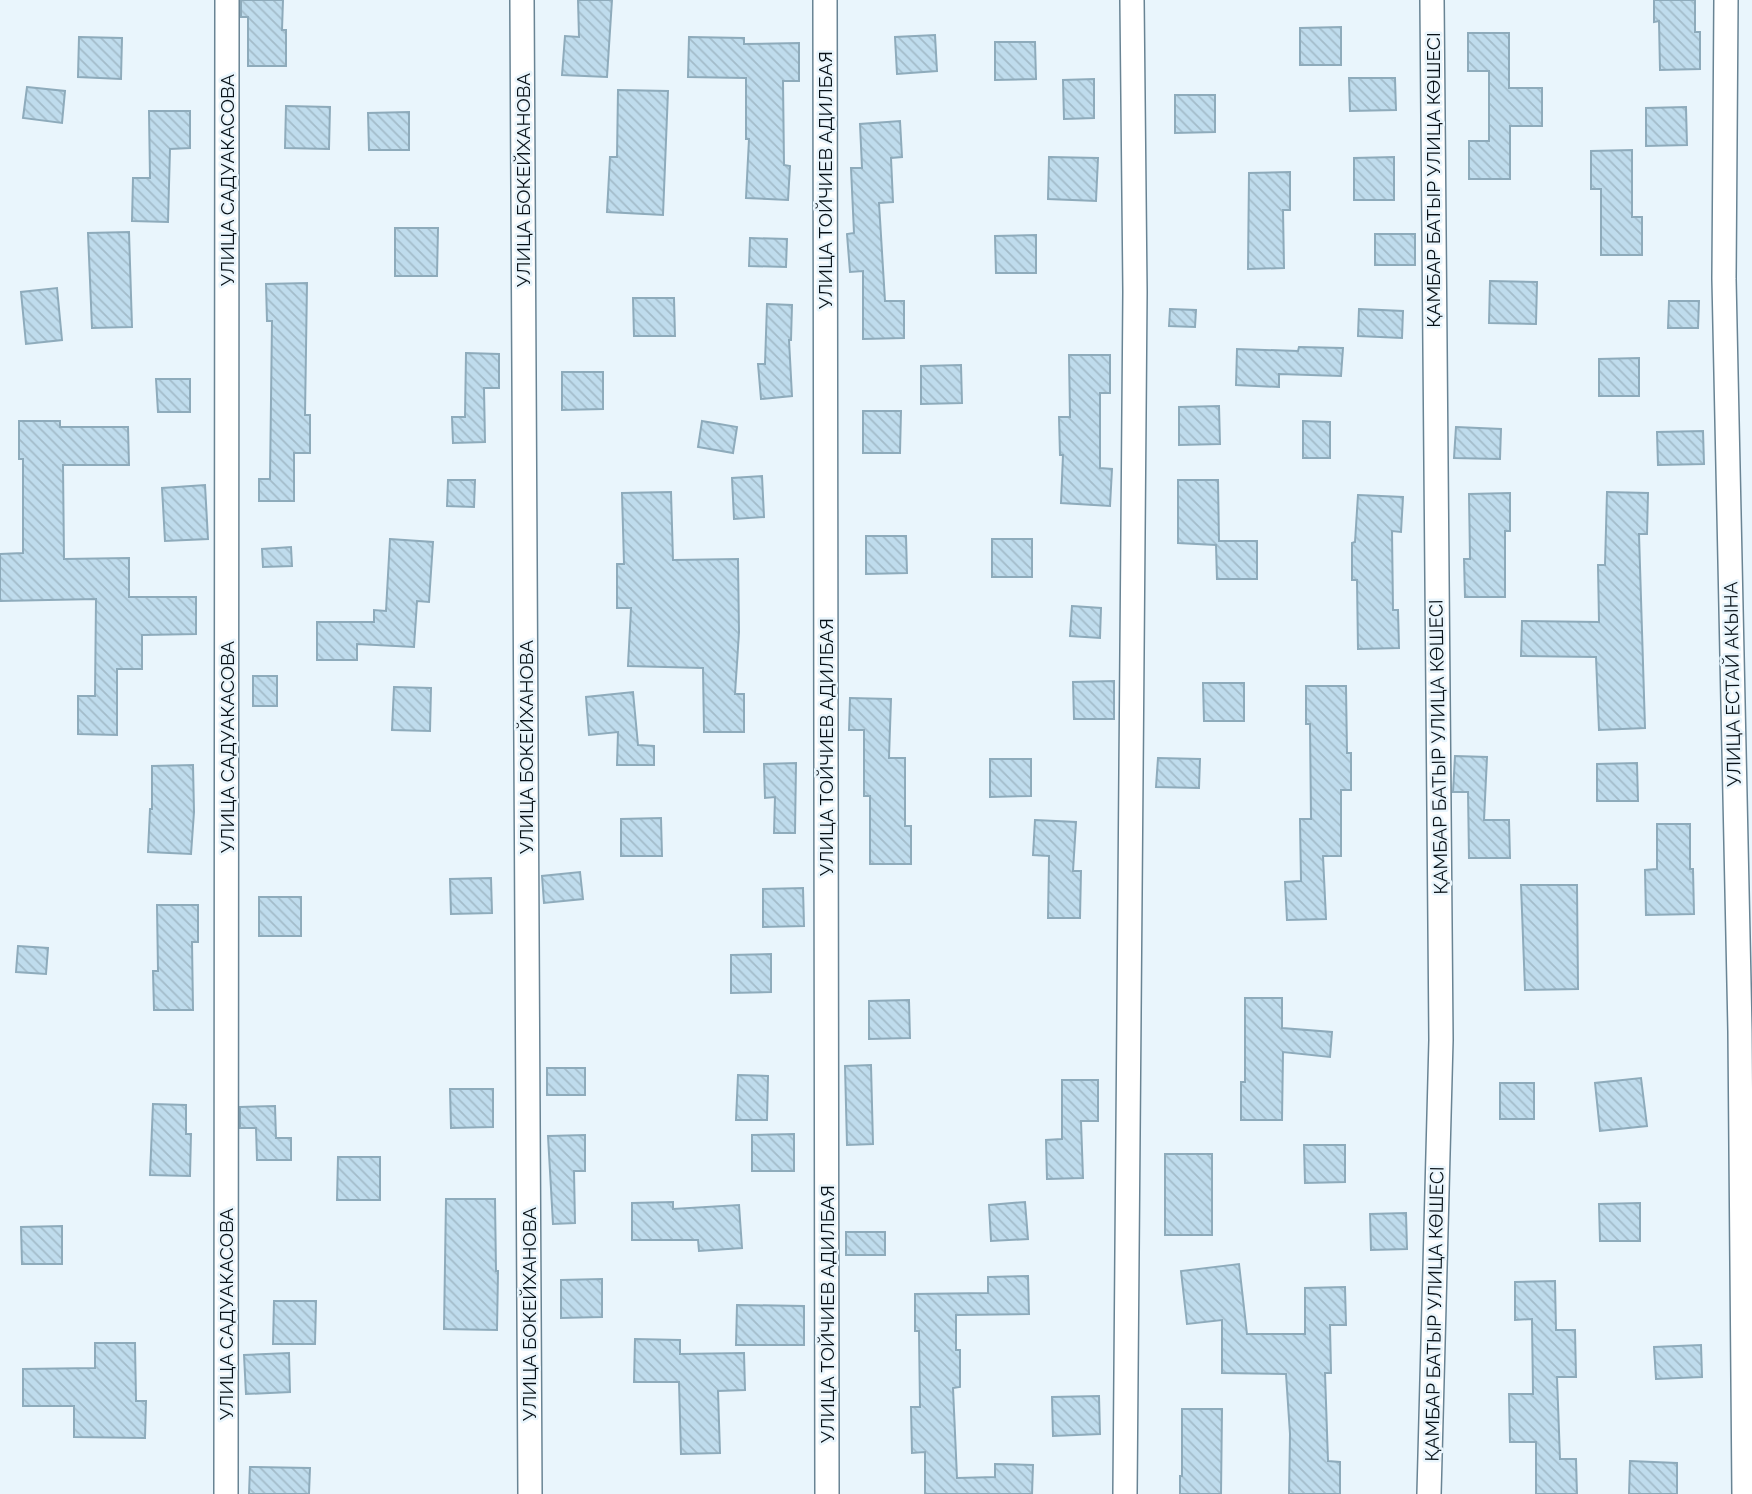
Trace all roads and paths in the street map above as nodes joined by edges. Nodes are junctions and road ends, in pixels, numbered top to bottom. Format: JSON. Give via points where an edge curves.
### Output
{"nodes":[{"id":1,"x":228,"y":0,"type":"edge"},
{"id":2,"x":522,"y":0,"type":"edge"},
{"id":3,"x":825,"y":0,"type":"edge"},
{"id":4,"x":1132,"y":0,"type":"edge"},
{"id":5,"x":1432,"y":0,"type":"edge"},
{"id":6,"x":1726,"y":0,"type":"edge"},
{"id":7,"x":1746,"y":1031,"type":"edge"},
{"id":8,"x":226,"y":1494,"type":"edge"},
{"id":9,"x":530,"y":1494,"type":"edge"},
{"id":10,"x":827,"y":1494,"type":"edge"},
{"id":11,"x":1125,"y":1494,"type":"edge"},
{"id":12,"x":1429,"y":1494,"type":"edge"},
{"id":13,"x":1744,"y":1494,"type":"edge"}],
"edges":[{"from":1,"to":8,"type":"street","name":"УЛИЦА САДУАКАСОВА"},
{"from":2,"to":9,"type":"street","name":"УЛИЦА БОКЕЙХАНОВА"},
{"from":3,"to":10,"type":"street","name":"УЛИЦА ТОЙЧИЕВ АДИЛБАЯ"},
{"from":4,"to":11,"type":"street","via":[[1135,292]]},
{"from":5,"to":12,"type":"street","name":"ҚАМБАР БАТЫР УЛИЦА КӨШЕСІ","via":[[1441,1040]]},
{"from":6,"to":7,"type":"street","name":"УЛИЦА ЕСТАЙ АКЫНА","via":[[1724,279]]},
{"from":7,"to":13,"type":"street","name":"УЛИЦА ЕСТАЙ АКЫНА"}]}
